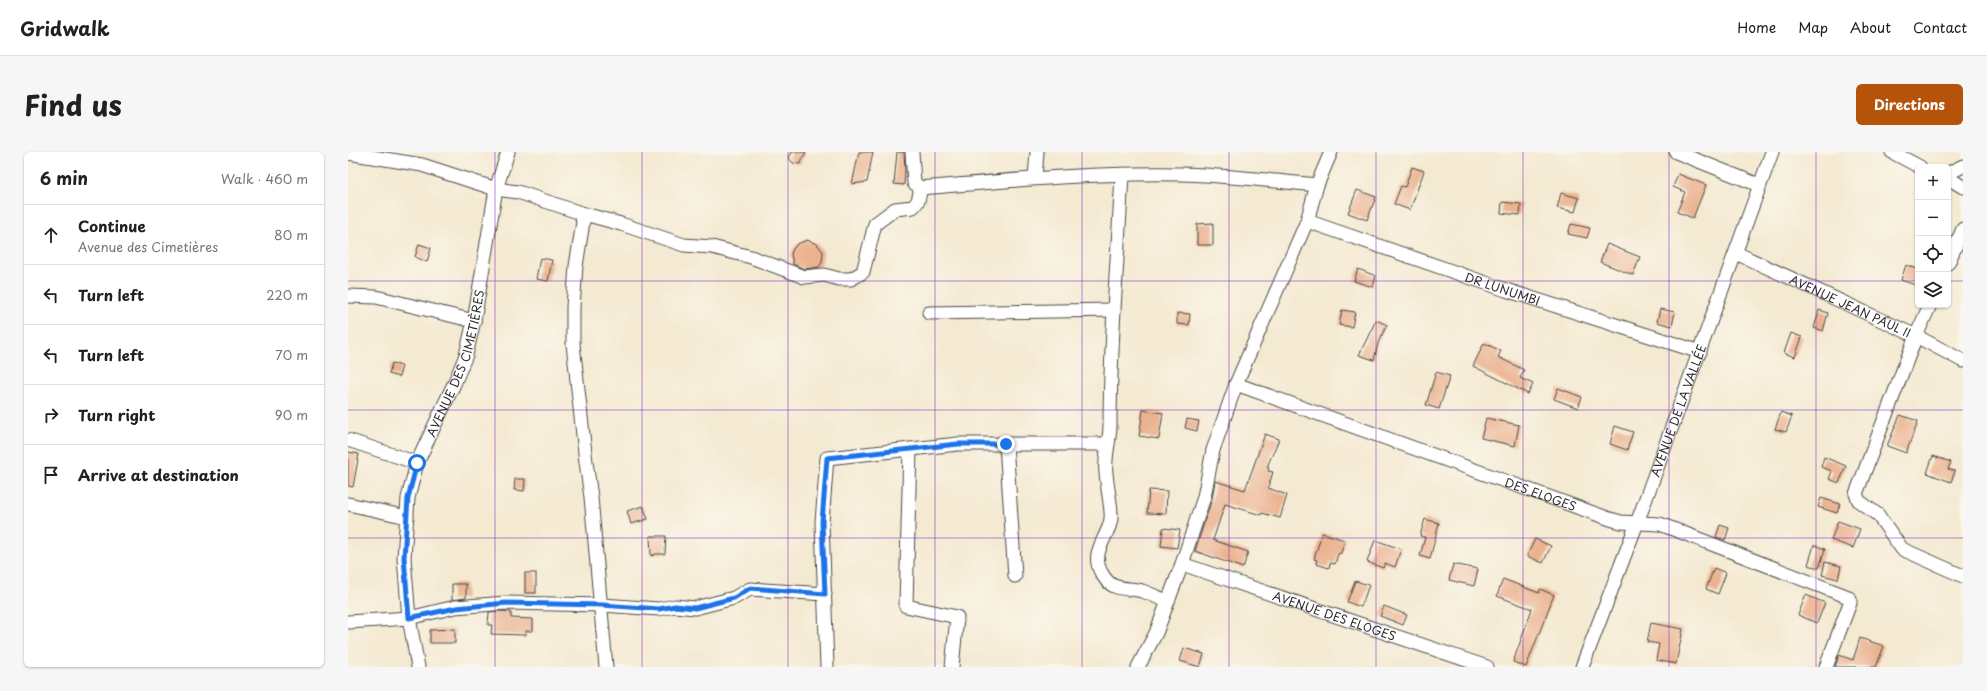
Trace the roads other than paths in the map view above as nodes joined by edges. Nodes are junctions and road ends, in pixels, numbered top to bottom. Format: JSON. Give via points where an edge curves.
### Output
{"nodes":[{"id":1,"x":508,"y":152,"type":"edge"},
{"id":2,"x":912,"y":152,"type":"edge"},
{"id":3,"x":1037,"y":152,"type":"edge"},
{"id":4,"x":1331,"y":152,"type":"edge"},
{"id":5,"x":1676,"y":152,"type":"edge"},
{"id":6,"x":1772,"y":152,"type":"edge"},
{"id":7,"x":1892,"y":152,"type":"edge"},
{"id":8,"x":350,"y":153,"type":"edge"},
{"id":9,"x":1915,"y":164,"type":"edge"},
{"id":10,"x":1963,"y":166,"type":"edge"},
{"id":11,"x":1951,"y":172,"type":"edge"},
{"id":12,"x":1122,"y":174,"type":"junction"},
{"id":13,"x":1035,"y":178,"type":"junction"},
{"id":14,"x":1951,"y":180,"type":"edge"},
{"id":15,"x":1317,"y":185,"type":"junction"},
{"id":16,"x":1759,"y":185,"type":"junction"},
{"id":17,"x":1963,"y":187,"type":"edge"},
{"id":18,"x":921,"y":188,"type":"junction"},
{"id":19,"x":496,"y":189,"type":"junction"},
{"id":20,"x":581,"y":213,"type":"junction"},
{"id":21,"x":1307,"y":221,"type":"junction"},
{"id":22,"x":1963,"y":229,"type":"edge"},
{"id":23,"x":1736,"y":253,"type":"junction"},
{"id":24,"x":1951,"y":256,"type":"edge"},
{"id":25,"x":348,"y":296,"type":"edge"},
{"id":26,"x":1929,"y":308,"type":"edge"},
{"id":27,"x":1114,"y":310,"type":"junction"},
{"id":28,"x":929,"y":313,"type":"dead end"},
{"id":29,"x":474,"y":321,"type":"junction"},
{"id":30,"x":1916,"y":336,"type":"junction"},
{"id":31,"x":1700,"y":352,"type":"junction"},
{"id":32,"x":1963,"y":362,"type":"edge"},
{"id":33,"x":1236,"y":384,"type":"junction"},
{"id":34,"x":348,"y":440,"type":"edge"},
{"id":35,"x":1006,"y":444,"type":"junction"},
{"id":36,"x":1108,"y":444,"type":"junction"},
{"id":37,"x":910,"y":449,"type":"junction"},
{"id":38,"x":417,"y":463,"type":"junction"},
{"id":39,"x":348,"y":504,"type":"edge"},
{"id":40,"x":407,"y":517,"type":"junction"},
{"id":41,"x":1637,"y":523,"type":"junction"},
{"id":42,"x":1182,"y":564,"type":"junction"},
{"id":43,"x":1015,"y":576,"type":"dead end"},
{"id":44,"x":1963,"y":576,"type":"edge"},
{"id":45,"x":825,"y":594,"type":"junction"},
{"id":46,"x":1167,"y":601,"type":"junction"},
{"id":47,"x":602,"y":605,"type":"junction"},
{"id":48,"x":409,"y":618,"type":"junction"},
{"id":49,"x":348,"y":622,"type":"edge"},
{"id":50,"x":418,"y":667,"type":"edge"},
{"id":51,"x":606,"y":667,"type":"edge"},
{"id":52,"x":827,"y":667,"type":"edge"},
{"id":53,"x":952,"y":667,"type":"edge"},
{"id":54,"x":1138,"y":667,"type":"edge"},
{"id":55,"x":1487,"y":667,"type":"edge"},
{"id":56,"x":1582,"y":667,"type":"edge"},
{"id":57,"x":1826,"y":667,"type":"edge"}],
"edges":[{"from":1,"to":19,"type":"street","name":"AVENUE DES CIMETIÈRES"},
{"from":2,"to":18,"type":"street","via":[[914,184]]},
{"from":3,"to":13,"type":"street"},
{"from":4,"to":15,"type":"street"},
{"from":5,"to":16,"type":"street"},
{"from":6,"to":16,"type":"street","name":"AVENUE DE LA VALLÉE"},
{"from":7,"to":9,"type":"street"},
{"from":8,"to":19,"type":"street","via":[[422,165]]},
{"from":10,"to":11,"type":"street"},
{"from":12,"to":13,"type":"street"},
{"from":12,"to":15,"type":"street","via":[[1182,174]]},
{"from":12,"to":27,"type":"street"},
{"from":13,"to":18,"type":"street"},
{"from":14,"to":17,"type":"street"},
{"from":15,"to":21,"type":"street"},
{"from":16,"to":23,"type":"street","name":"AVENUE DE LA VALLÉE"},
{"from":18,"to":20,"type":"street","via":[[918,201],[913,207],[895,209],[875,224],[863,272],[852,279],[824,275],[804,277],[751,256],[712,247],[684,245]]},
{"from":19,"to":20,"type":"street","via":[[518,192]]},
{"from":19,"to":29,"type":"street","name":"AVENUE DES CIMETIÈRES"},
{"from":20,"to":47,"type":"street","via":[[583,222],[576,266],[573,344]]},
{"from":21,"to":31,"type":"street","name":"DR LUNUMBI","via":[[1506,290]]},
{"from":21,"to":33,"type":"street"},
{"from":22,"to":24,"type":"street"},
{"from":23,"to":30,"type":"street","name":"AVENUE JEAN PAUL II"},
{"from":23,"to":31,"type":"street","name":"AVENUE DE LA VALLÉE"},
{"from":25,"to":29,"type":"street","via":[[376,297]]},
{"from":26,"to":30,"type":"street"},
{"from":27,"to":28,"type":"street"},
{"from":27,"to":36,"type":"street"},
{"from":29,"to":38,"type":"street","name":"AVENUE DES CIMETIÈRES","via":[[466,355]]},
{"from":30,"to":32,"type":"street","name":"AVENUE JEAN PAUL II"},
{"from":30,"to":44,"type":"street","via":[[1856,497],[1878,515],[1902,549]]},
{"from":31,"to":41,"type":"street","name":"AVENUE DE LA VALLÉE"},
{"from":33,"to":41,"type":"street","name":"DES ELOGES","via":[[1610,519]]},
{"from":33,"to":42,"type":"street","via":[[1213,450],[1204,497]]},
{"from":34,"to":38,"type":"street"},
{"from":35,"to":36,"type":"street"},
{"from":35,"to":37,"type":"street","via":[[958,444]]},
{"from":35,"to":43,"type":"street"},
{"from":36,"to":46,"type":"street","via":[[1106,472],[1112,514],[1098,551],[1098,563],[1103,577],[1117,588],[1141,591]]},
{"from":37,"to":45,"type":"street","via":[[827,458],[822,522]]},
{"from":37,"to":53,"type":"street","via":[[906,606],[957,617]]},
{"from":38,"to":40,"type":"street","name":"AVENUE DES CIMETIÈRES","via":[[408,498]]},
{"from":39,"to":40,"type":"street"},
{"from":40,"to":48,"type":"street","name":"AVENUE DES CIMETIÈRES","via":[[404,558]]},
{"from":41,"to":56,"type":"street","name":"AVENUE DE LA VALLÉE"},
{"from":41,"to":57,"type":"street","name":"DES ELOGES","via":[[1660,524],[1850,599]]},
{"from":42,"to":46,"type":"street"},
{"from":42,"to":55,"type":"street","name":"AVENUE DES ELOGES"},
{"from":45,"to":47,"type":"street","via":[[750,588],[734,598],[695,608],[675,606],[659,609]]},
{"from":45,"to":52,"type":"street"},
{"from":46,"to":54,"type":"street","via":[[1156,633]]},
{"from":47,"to":48,"type":"street","via":[[506,603],[456,608]]},
{"from":47,"to":51,"type":"street"},
{"from":48,"to":49,"type":"street"},
{"from":48,"to":50,"type":"street","name":"AVENUE DES CIMETIÈRES"}]}
